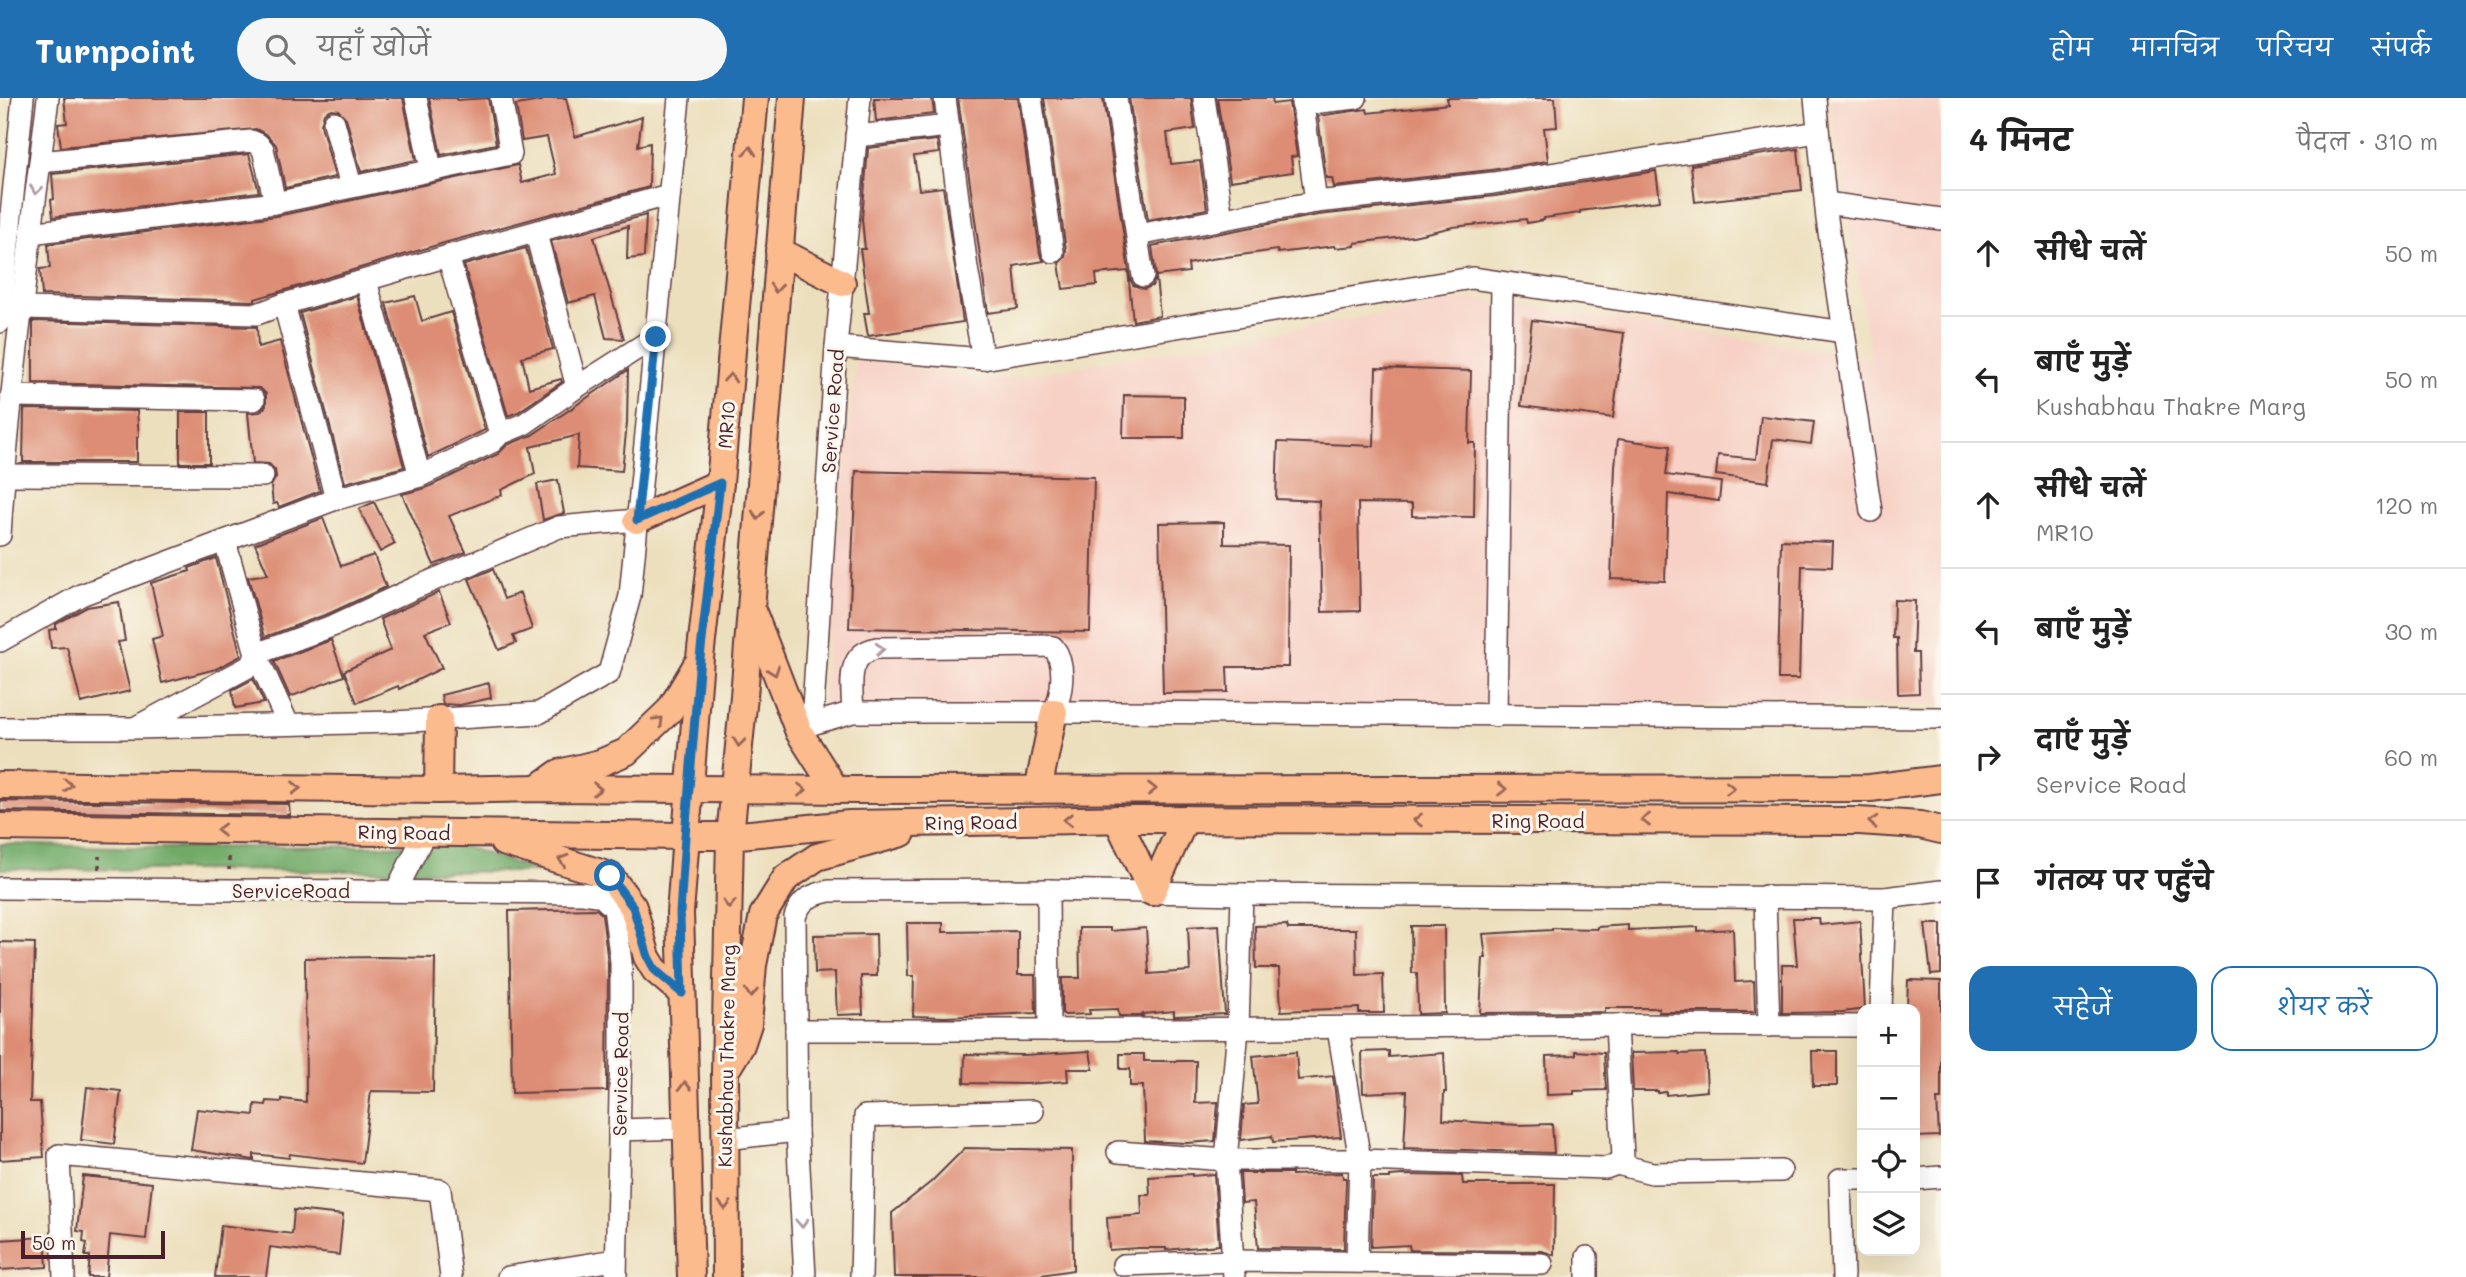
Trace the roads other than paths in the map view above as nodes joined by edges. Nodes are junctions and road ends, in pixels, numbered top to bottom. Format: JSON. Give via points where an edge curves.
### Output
{"nodes":[{"id":1,"x":23,"y":98,"type":"edge"},
{"id":2,"x":48,"y":98,"type":"edge"},
{"id":3,"x":416,"y":98,"type":"edge"},
{"id":4,"x":501,"y":98,"type":"edge"},
{"id":5,"x":678,"y":98,"type":"edge"},
{"id":6,"x":754,"y":98,"type":"edge"},
{"id":7,"x":792,"y":98,"type":"edge"},
{"id":8,"x":860,"y":98,"type":"edge"},
{"id":9,"x":945,"y":98,"type":"edge"},
{"id":10,"x":1031,"y":98,"type":"edge"},
{"id":11,"x":1115,"y":98,"type":"edge"},
{"id":12,"x":1204,"y":98,"type":"edge"},
{"id":13,"x":1356,"y":98,"type":"edge"},
{"id":14,"x":1815,"y":98,"type":"edge"},
{"id":15,"x":1302,"y":101,"type":"edge"},
{"id":16,"x":334,"y":122,"type":"dead end"},
{"id":17,"x":949,"y":126,"type":"junction"},
{"id":18,"x":1818,"y":132,"type":"junction"},
{"id":19,"x":856,"y":136,"type":"junction"},
{"id":20,"x":8,"y":150,"type":"edge"},
{"id":21,"x":40,"y":162,"type":"junction"},
{"id":22,"x":431,"y":169,"type":"junction"},
{"id":23,"x":351,"y":186,"type":"junction"},
{"id":24,"x":668,"y":195,"type":"junction"},
{"id":25,"x":1316,"y":202,"type":"junction"},
{"id":26,"x":275,"y":203,"type":"junction"},
{"id":27,"x":1825,"y":203,"type":"junction"},
{"id":28,"x":1222,"y":219,"type":"junction"},
{"id":29,"x":1941,"y":219,"type":"edge"},
{"id":30,"x":30,"y":233,"type":"junction"},
{"id":31,"x":537,"y":233,"type":"junction"},
{"id":32,"x":1136,"y":235,"type":"junction"},
{"id":33,"x":779,"y":251,"type":"junction"},
{"id":34,"x":1053,"y":252,"type":"dead end"},
{"id":35,"x":4,"y":254,"type":"edge"},
{"id":36,"x":447,"y":256,"type":"junction"},
{"id":37,"x":1143,"y":276,"type":"dead end"},
{"id":38,"x":366,"y":281,"type":"junction"},
{"id":39,"x":842,"y":283,"type":"junction"},
{"id":40,"x":1503,"y":284,"type":"junction"},
{"id":41,"x":284,"y":304,"type":"junction"},
{"id":42,"x":23,"y":308,"type":"junction"},
{"id":43,"x":0,"y":322,"type":"edge"},
{"id":44,"x":1844,"y":332,"type":"junction"},
{"id":45,"x":656,"y":337,"type":"junction"},
{"id":46,"x":836,"y":347,"type":"junction"},
{"id":47,"x":983,"y":359,"type":"junction"},
{"id":48,"x":577,"y":387,"type":"junction"},
{"id":49,"x":10,"y":396,"type":"junction"},
{"id":50,"x":254,"y":400,"type":"dead end"},
{"id":51,"x":500,"y":434,"type":"junction"},
{"id":52,"x":4,"y":475,"type":"junction"},
{"id":53,"x":263,"y":476,"type":"dead end"},
{"id":54,"x":420,"y":476,"type":"junction"},
{"id":55,"x":720,"y":483,"type":"junction"},
{"id":56,"x":336,"y":499,"type":"junction"},
{"id":57,"x":1871,"y":511,"type":"dead end"},
{"id":58,"x":637,"y":520,"type":"junction"},
{"id":59,"x":0,"y":535,"type":"edge"},
{"id":60,"x":225,"y":541,"type":"junction"},
{"id":61,"x":751,"y":607,"type":"junction"},
{"id":62,"x":0,"y":641,"type":"edge"},
{"id":63,"x":256,"y":654,"type":"junction"},
{"id":64,"x":700,"y":658,"type":"junction"},
{"id":65,"x":853,"y":712,"type":"junction"},
{"id":66,"x":1054,"y":712,"type":"junction"},
{"id":67,"x":1496,"y":716,"type":"junction"},
{"id":68,"x":1941,"y":718,"type":"edge"},
{"id":69,"x":439,"y":719,"type":"junction"},
{"id":70,"x":288,"y":724,"type":"junction"},
{"id":71,"x":0,"y":727,"type":"edge"},
{"id":72,"x":134,"y":728,"type":"junction"},
{"id":73,"x":806,"y":728,"type":"junction"},
{"id":74,"x":1941,"y":779,"type":"edge"},
{"id":75,"x":0,"y":785,"type":"edge"},
{"id":76,"x":538,"y":788,"type":"junction"},
{"id":77,"x":438,"y":790,"type":"junction"},
{"id":78,"x":688,"y":790,"type":"junction"},
{"id":79,"x":734,"y":790,"type":"junction"},
{"id":80,"x":836,"y":790,"type":"junction"},
{"id":81,"x":1038,"y":790,"type":"junction"},
{"id":82,"x":1117,"y":819,"type":"junction"},
{"id":83,"x":1185,"y":819,"type":"junction"},
{"id":84,"x":941,"y":823,"type":"junction"},
{"id":85,"x":0,"y":827,"type":"edge"},
{"id":86,"x":1941,"y":830,"type":"edge"},
{"id":87,"x":425,"y":833,"type":"junction"},
{"id":88,"x":471,"y":833,"type":"junction"},
{"id":89,"x":730,"y":835,"type":"junction"},
{"id":90,"x":685,"y":836,"type":"junction"},
{"id":91,"x":0,"y":888,"type":"edge"},
{"id":92,"x":1048,"y":890,"type":"junction"},
{"id":93,"x":396,"y":891,"type":"junction"},
{"id":94,"x":1941,"y":891,"type":"edge"},
{"id":95,"x":582,"y":892,"type":"joint"},
{"id":96,"x":1152,"y":892,"type":"junction"},
{"id":97,"x":1242,"y":894,"type":"junction"},
{"id":98,"x":1765,"y":896,"type":"junction"},
{"id":99,"x":1885,"y":898,"type":"junction"},
{"id":100,"x":682,"y":993,"type":"junction"},
{"id":101,"x":1881,"y":1004,"type":"edge"},
{"id":102,"x":1616,"y":1026,"type":"junction"},
{"id":103,"x":1769,"y":1026,"type":"junction"},
{"id":104,"x":1857,"y":1026,"type":"edge"},
{"id":105,"x":1238,"y":1029,"type":"junction"},
{"id":106,"x":1338,"y":1029,"type":"junction"},
{"id":107,"x":796,"y":1030,"type":"junction"},
{"id":108,"x":1049,"y":1030,"type":"junction"},
{"id":109,"x":725,"y":1072,"type":"junction"},
{"id":110,"x":1033,"y":1111,"type":"dead end"},
{"id":111,"x":686,"y":1128,"type":"junction"},
{"id":112,"x":619,"y":1130,"type":"junction"},
{"id":113,"x":797,"y":1131,"type":"junction"},
{"id":114,"x":725,"y":1139,"type":"junction"},
{"id":115,"x":1118,"y":1152,"type":"dead end"},
{"id":116,"x":1226,"y":1160,"type":"junction"},
{"id":117,"x":1360,"y":1160,"type":"junction"},
{"id":118,"x":1617,"y":1164,"type":"junction"},
{"id":119,"x":1781,"y":1171,"type":"dead end"},
{"id":120,"x":1941,"y":1177,"type":"edge"},
{"id":121,"x":1857,"y":1179,"type":"edge"},
{"id":122,"x":1920,"y":1179,"type":"edge"},
{"id":123,"x":1357,"y":1261,"type":"junction"},
{"id":124,"x":1542,"y":1264,"type":"dead end"},
{"id":125,"x":1123,"y":1265,"type":"dead end"},
{"id":126,"x":615,"y":1269,"type":"edge"},
{"id":127,"x":1234,"y":1269,"type":"edge"},
{"id":128,"x":64,"y":1277,"type":"edge"},
{"id":129,"x":451,"y":1277,"type":"edge"},
{"id":130,"x":508,"y":1277,"type":"edge"},
{"id":131,"x":691,"y":1277,"type":"edge"},
{"id":132,"x":726,"y":1277,"type":"edge"},
{"id":133,"x":805,"y":1277,"type":"edge"},
{"id":134,"x":861,"y":1277,"type":"edge"},
{"id":135,"x":1843,"y":1277,"type":"edge"}],
"edges":[{"from":1,"to":20,"type":"street"},
{"from":2,"to":21,"type":"street"},
{"from":3,"to":22,"type":"street"},
{"from":4,"to":22,"type":"street","via":[[511,154]]},
{"from":5,"to":24,"type":"street"},
{"from":55,"to":6,"type":"main road","name":"MR10","one_way":true},
{"from":7,"to":33,"type":"main road","name":"MR10"},
{"from":8,"to":19,"type":"street","name":"Service Road"},
{"from":9,"to":17,"type":"street"},
{"from":10,"to":34,"type":"street"},
{"from":11,"to":32,"type":"street"},
{"from":12,"to":28,"type":"street"},
{"from":13,"to":15,"type":"street"},
{"from":14,"to":18,"type":"street"},
{"from":15,"to":25,"type":"street"},
{"from":16,"to":23,"type":"street"},
{"from":17,"to":19,"type":"street"},
{"from":17,"to":47,"type":"street"},
{"from":18,"to":25,"type":"street","via":[[1493,183]]},
{"from":18,"to":27,"type":"street"},
{"from":19,"to":39,"type":"street","name":"Service Road"},
{"from":20,"to":35,"type":"street"},
{"from":21,"to":26,"type":"street","via":[[251,141],[262,149]]},
{"from":21,"to":30,"type":"street","one_way":true},
{"from":22,"to":23,"type":"street"},
{"from":23,"to":26,"type":"street"},
{"from":24,"to":31,"type":"street"},
{"from":24,"to":45,"type":"street"},
{"from":25,"to":28,"type":"street"},
{"from":26,"to":30,"type":"street"},
{"from":27,"to":29,"type":"street"},
{"from":27,"to":44,"type":"street"},
{"from":28,"to":32,"type":"street"},
{"from":30,"to":42,"type":"street"},
{"from":31,"to":36,"type":"street"},
{"from":31,"to":48,"type":"street"},
{"from":32,"to":37,"type":"street"},
{"from":33,"to":39,"type":"main road"},
{"from":33,"to":61,"type":"main road","name":"MR10","one_way":true},
{"from":35,"to":43,"type":"street"},
{"from":36,"to":38,"type":"street"},
{"from":36,"to":51,"type":"street"},
{"from":38,"to":41,"type":"street"},
{"from":38,"to":54,"type":"street"},
{"from":39,"to":46,"type":"street","name":"Service Road"},
{"from":40,"to":44,"type":"street"},
{"from":40,"to":47,"type":"street","via":[[1472,278]]},
{"from":40,"to":67,"type":"street"},
{"from":41,"to":42,"type":"street","via":[[257,314]]},
{"from":41,"to":56,"type":"street"},
{"from":42,"to":49,"type":"street"},
{"from":44,"to":57,"type":"street"},
{"from":45,"to":48,"type":"street"},
{"from":45,"to":58,"type":"street"},
{"from":46,"to":47,"type":"street"},
{"from":46,"to":73,"type":"street","name":"Service Road"},
{"from":48,"to":51,"type":"street","via":[[524,424]]},
{"from":49,"to":50,"type":"street"},
{"from":49,"to":52,"type":"street"},
{"from":51,"to":54,"type":"street"},
{"from":52,"to":53,"type":"street"},
{"from":52,"to":59,"type":"street"},
{"from":54,"to":56,"type":"street"},
{"from":55,"to":58,"type":"main road"},
{"from":55,"to":64,"type":"main road","name":"MR10"},
{"from":56,"to":60,"type":"street"},
{"from":58,"to":63,"type":"street","via":[[559,527],[335,625]]},
{"from":58,"to":69,"type":"street","via":[[630,596],[609,673],[539,713]]},
{"from":60,"to":62,"type":"street","via":[[81,595]]},
{"from":60,"to":63,"type":"street"},
{"from":61,"to":73,"type":"main road","one_way":true,"via":[[777,680]]},
{"from":61,"to":79,"type":"main road","name":"MR10","one_way":true},
{"from":63,"to":70,"type":"street"},
{"from":63,"to":72,"type":"street","via":[[252,665]]},
{"from":76,"to":64,"type":"main road","one_way":true,"via":[[559,774],[626,752],[670,710]]},
{"from":64,"to":78,"type":"main road","name":"MR10"},
{"from":65,"to":66,"type":"street"},
{"from":65,"to":66,"type":"street","one_way":true,"via":[[853,668],[865,650],[1042,646],[1053,647],[1059,655],[1060,696]]},
{"from":65,"to":73,"type":"street"},
{"from":66,"to":67,"type":"street"},
{"from":66,"to":81,"type":"main road"},
{"from":67,"to":68,"type":"street"},
{"from":69,"to":70,"type":"street"},
{"from":69,"to":77,"type":"main road"},
{"from":70,"to":72,"type":"street"},
{"from":71,"to":72,"type":"street"},
{"from":73,"to":80,"type":"main road"},
{"from":81,"to":74,"type":"main road","name":"Ring Road","one_way":true,"via":[[1870,788]]},
{"from":75,"to":77,"type":"main road","name":"Ring Road","one_way":true},
{"from":76,"to":77,"type":"main road","name":"Ring Road"},
{"from":76,"to":78,"type":"main road","name":"Ring Road","one_way":true},
{"from":78,"to":79,"type":"main road","name":"Ring Road"},
{"from":78,"to":90,"type":"main road","name":"MR10"},
{"from":79,"to":80,"type":"main road","name":"Ring Road","one_way":true},
{"from":79,"to":89,"type":"main road","name":"MR10"},
{"from":80,"to":81,"type":"main road","name":"Ring Road"},
{"from":82,"to":83,"type":"main road","name":"Ring Road"},
{"from":82,"to":84,"type":"main road","name":"Ring Road","one_way":true},
{"from":82,"to":96,"type":"main road"},
{"from":86,"to":83,"type":"main road","name":"Ring Road","one_way":true,"via":[[1858,821]]},
{"from":83,"to":96,"type":"main road"},
{"from":84,"to":89,"type":"main road","name":"Ring Road","via":[[849,824]]},
{"from":84,"to":109,"type":"main road","one_way":true,"via":[[817,857],[786,878],[763,915],[748,1024]]},
{"from":87,"to":85,"type":"main road","name":"Ring Road","one_way":true},
{"from":87,"to":88,"type":"main road","name":"Ring Road"},
{"from":87,"to":93,"type":"street"},
{"from":88,"to":90,"type":"main road","name":"Ring Road"},
{"from":100,"to":88,"type":"main road","one_way":true,"via":[[655,970],[633,907],[610,876]]},
{"from":89,"to":90,"type":"main road","name":"Ring Road"},
{"from":89,"to":109,"type":"main road","name":"Kushabhau Thakre Marg","one_way":true},
{"from":90,"to":100,"type":"main road","name":"Kushabhau Thakre Marg","via":[[680,913]]},
{"from":91,"to":93,"type":"street","name":"ServiceRoad"},
{"from":92,"to":96,"type":"street"},
{"from":92,"to":107,"type":"street","via":[[828,891],[804,899],[794,916]]},
{"from":92,"to":108,"type":"street"},
{"from":93,"to":95,"type":"street","name":"ServiceRoad"},
{"from":94,"to":99,"type":"street"},
{"from":95,"to":112,"type":"street","name":"Service Road","via":[[601,896],[614,908],[621,962]]},
{"from":96,"to":97,"type":"street"},
{"from":97,"to":98,"type":"street"},
{"from":97,"to":105,"type":"street"},
{"from":98,"to":99,"type":"street"},
{"from":98,"to":103,"type":"street"},
{"from":99,"to":101,"type":"street"},
{"from":111,"to":100,"type":"main road","name":"Kushabhau Thakre Marg","one_way":true},
{"from":102,"to":103,"type":"street"},
{"from":102,"to":106,"type":"street"},
{"from":102,"to":118,"type":"street","via":[[1623,1157]]},
{"from":103,"to":104,"type":"street"},
{"from":105,"to":106,"type":"street"},
{"from":105,"to":108,"type":"street"},
{"from":105,"to":116,"type":"street"},
{"from":106,"to":117,"type":"street"},
{"from":107,"to":108,"type":"street"},
{"from":107,"to":113,"type":"street"},
{"from":109,"to":114,"type":"main road","name":"Kushabhau Thakre Marg"},
{"from":110,"to":134,"type":"street","via":[[865,1116]]},
{"from":111,"to":112,"type":"street"},
{"from":111,"to":131,"type":"main road","name":"Kushabhau Thakre Marg"},
{"from":112,"to":126,"type":"street","name":"Service Road"},
{"from":113,"to":114,"type":"street"},
{"from":113,"to":133,"type":"street","one_way":true},
{"from":114,"to":132,"type":"main road","name":"Kushabhau Thakre Marg","one_way":true},
{"from":115,"to":116,"type":"street"},
{"from":116,"to":117,"type":"street"},
{"from":116,"to":127,"type":"street"},
{"from":117,"to":118,"type":"street","via":[[1606,1168]]},
{"from":117,"to":123,"type":"street"},
{"from":118,"to":119,"type":"street","via":[[1652,1173]]},
{"from":120,"to":122,"type":"street"},
{"from":121,"to":135,"type":"street","via":[[1840,1179]]},
{"from":123,"to":124,"type":"street"},
{"from":123,"to":127,"type":"street"},
{"from":125,"to":127,"type":"street"},
{"from":126,"to":130,"type":"street"},
{"from":128,"to":129,"type":"street","via":[[59,1155],[440,1190]]}]}
